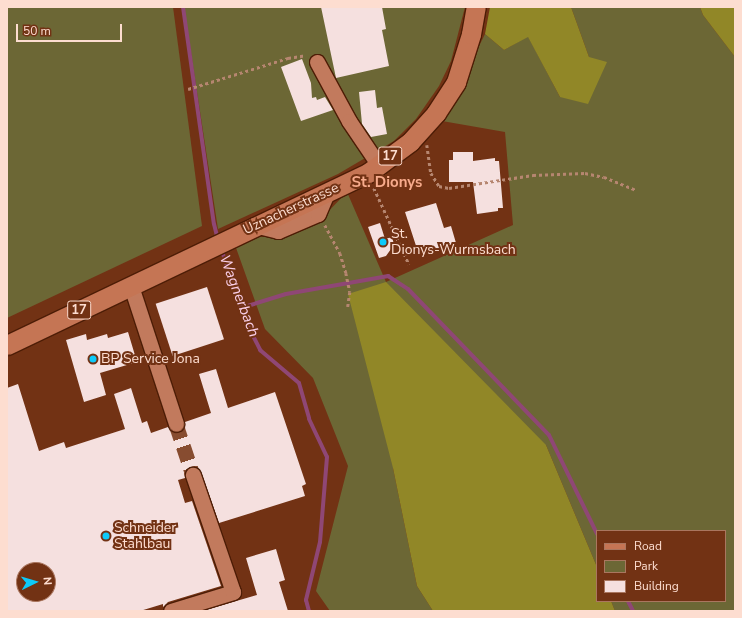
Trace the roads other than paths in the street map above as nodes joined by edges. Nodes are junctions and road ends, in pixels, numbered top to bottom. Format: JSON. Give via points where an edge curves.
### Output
{"nodes":[{"id":1,"x":476,"y":7,"type":"edge"},
{"id":2,"x":317,"y":62,"type":"road end"},
{"id":3,"x":373,"y":168,"type":"junction"},
{"id":4,"x":328,"y":191,"type":"junction"},
{"id":5,"x":254,"y":225,"type":"junction"},
{"id":6,"x":131,"y":286,"type":"junction"},
{"id":7,"x":7,"y":345,"type":"edge"},
{"id":8,"x":176,"y":424,"type":"tunnel mouth"},
{"id":9,"x":193,"y":475,"type":"tunnel mouth"},
{"id":10,"x":171,"y":611,"type":"edge"}],
"edges":[{"from":1,"to":3,"type":"main road","name":"Uznacherstrasse","number":"17","via":[[471,34],[456,82],[436,113],[410,142]]},
{"from":2,"to":3,"type":"street"},
{"from":3,"to":4,"type":"main road","name":"Uznacherstrasse","number":"17"},
{"from":4,"to":5,"type":"main road","name":"Uznacherstrasse","number":"17"},
{"from":4,"to":5,"type":"street","via":[[318,214],[278,231]]},
{"from":5,"to":6,"type":"main road","name":"Uznacherstrasse","number":"17"},
{"from":6,"to":7,"type":"main road","name":"Uznacherstrasse","number":"17"},
{"from":6,"to":8,"type":"street"},
{"from":9,"to":10,"type":"street","via":[[233,592]]}]}
